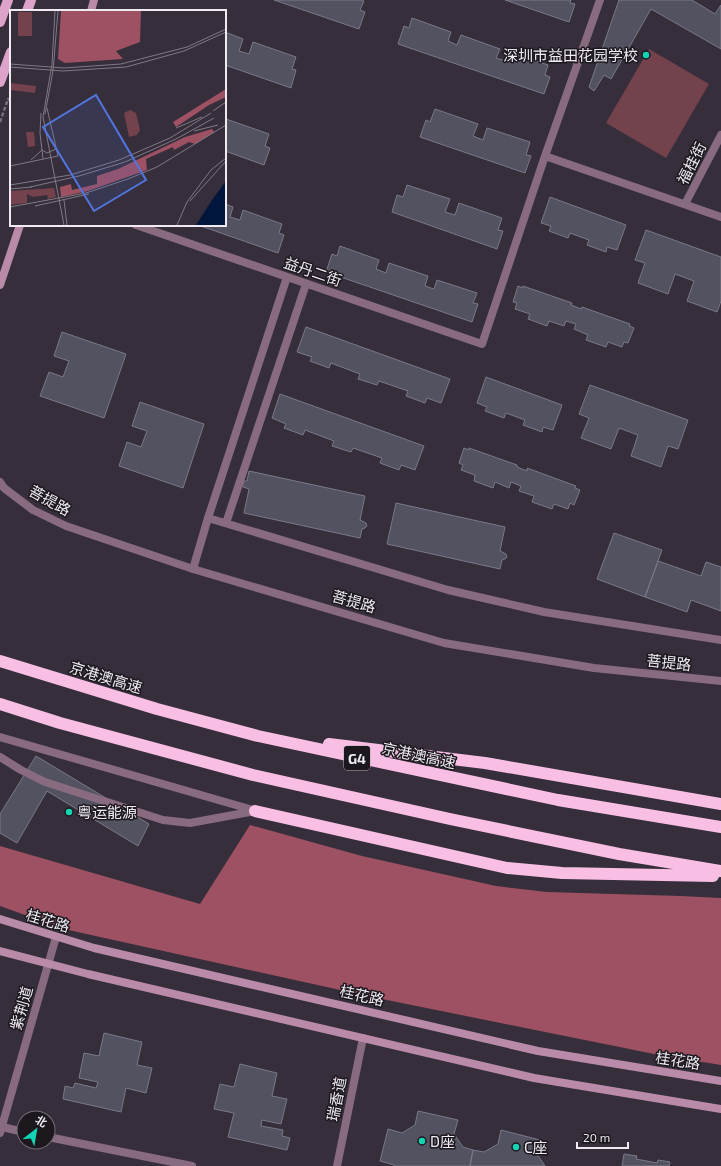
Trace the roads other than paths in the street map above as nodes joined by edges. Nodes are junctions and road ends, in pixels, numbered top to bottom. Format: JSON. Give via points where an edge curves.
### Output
{"nodes":[{"id":1,"x":8,"y":0,"type":"edge"},
{"id":2,"x":31,"y":0,"type":"edge"},
{"id":3,"x":94,"y":0,"type":"edge"},
{"id":4,"x":600,"y":0,"type":"edge"},
{"id":5,"x":27,"y":10,"type":"edge"},
{"id":6,"x":90,"y":10,"type":"edge"},
{"id":7,"x":0,"y":22,"type":"edge"},
{"id":8,"x":10,"y":55,"type":"edge"},
{"id":9,"x":0,"y":82,"type":"edge"},
{"id":10,"x":721,"y":135,"type":"edge"},
{"id":11,"x":545,"y":156,"type":"junction"},
{"id":12,"x":685,"y":204,"type":"junction"},
{"id":13,"x":721,"y":217,"type":"edge"},
{"id":14,"x":20,"y":226,"type":"edge"},
{"id":15,"x":139,"y":226,"type":"edge"},
{"id":16,"x":287,"y":277,"type":"junction"},
{"id":17,"x":306,"y":284,"type":"junction"},
{"id":18,"x":0,"y":285,"type":"edge"},
{"id":19,"x":0,"y":482,"type":"edge"},
{"id":20,"x":208,"y":518,"type":"junction"},
{"id":21,"x":226,"y":523,"type":"junction"},
{"id":22,"x":193,"y":569,"type":"junction"},
{"id":23,"x":721,"y":640,"type":"edge"},
{"id":24,"x":0,"y":661,"type":"edge"},
{"id":25,"x":721,"y":681,"type":"edge"},
{"id":26,"x":0,"y":704,"type":"edge"},
{"id":27,"x":258,"y":736,"type":"junction"},
{"id":28,"x":0,"y":737,"type":"edge"},
{"id":29,"x":0,"y":757,"type":"edge"},
{"id":30,"x":721,"y":804,"type":"edge"},
{"id":31,"x":255,"y":811,"type":"junction"},
{"id":32,"x":721,"y":827,"type":"edge"},
{"id":33,"x":721,"y":871,"type":"edge"},
{"id":34,"x":721,"y":876,"type":"edge"},
{"id":35,"x":0,"y":919,"type":"edge"},
{"id":36,"x":56,"y":937,"type":"junction"},
{"id":37,"x":0,"y":951,"type":"edge"},
{"id":38,"x":48,"y":964,"type":"junction"},
{"id":39,"x":363,"y":1038,"type":"junction"},
{"id":40,"x":721,"y":1081,"type":"edge"},
{"id":41,"x":721,"y":1109,"type":"edge"},
{"id":42,"x":1,"y":1130,"type":"edge"},
{"id":43,"x":16,"y":1131,"type":"edge"},
{"id":44,"x":56,"y":1139,"type":"edge"},
{"id":45,"x":192,"y":1166,"type":"edge"},
{"id":46,"x":337,"y":1166,"type":"edge"}],
"edges":[{"from":1,"to":7,"type":"main road"},
{"from":2,"to":5,"type":"main road"},
{"from":3,"to":6,"type":"main road"},
{"from":4,"to":11,"type":"street"},
{"from":8,"to":9,"type":"main road"},
{"from":10,"to":12,"type":"street","name":"福桂街"},
{"from":11,"to":12,"type":"street"},
{"from":11,"to":17,"type":"street","name":"益丹二街","via":[[482,344]]},
{"from":12,"to":13,"type":"street"},
{"from":14,"to":18,"type":"main road"},
{"from":15,"to":16,"type":"street","name":"益丹二街"},
{"from":16,"to":17,"type":"street","name":"益丹二街"},
{"from":16,"to":20,"type":"street"},
{"from":17,"to":21,"type":"street"},
{"from":19,"to":22,"type":"street","name":"菩提路","via":[[33,510],[66,526]]},
{"from":20,"to":21,"type":"street"},
{"from":20,"to":22,"type":"street"},
{"from":21,"to":23,"type":"street","via":[[448,590],[544,612]]},
{"from":22,"to":25,"type":"street","name":"菩提路","via":[[444,642],[594,668]]},
{"from":24,"to":27,"type":"highway","name":"京港澳高速","number":"G4","via":[[157,709]]},
{"from":26,"to":33,"type":"highway","via":[[60,724],[253,775],[619,854]]},
{"from":27,"to":30,"type":"highway","via":[[485,763]]},
{"from":27,"to":32,"type":"highway","name":"京港澳高速","number":"G4","via":[[558,800]]},
{"from":28,"to":31,"type":"street"},
{"from":29,"to":31,"type":"street","via":[[45,782],[163,820],[190,823]]},
{"from":31,"to":34,"type":"highway","via":[[507,868],[562,873]]},
{"from":35,"to":36,"type":"main road","name":"桂花路"},
{"from":36,"to":38,"type":"street","name":"紫荆道"},
{"from":36,"to":40,"type":"main road","name":"桂花路","via":[[538,1051]]},
{"from":37,"to":38,"type":"main road"},
{"from":38,"to":39,"type":"main road"},
{"from":38,"to":42,"type":"street","name":"紫荆道"},
{"from":39,"to":41,"type":"main road","via":[[534,1078]]},
{"from":39,"to":46,"type":"street","name":"瑞香道"},
{"from":42,"to":43,"type":"street"},
{"from":44,"to":45,"type":"street"}]}
